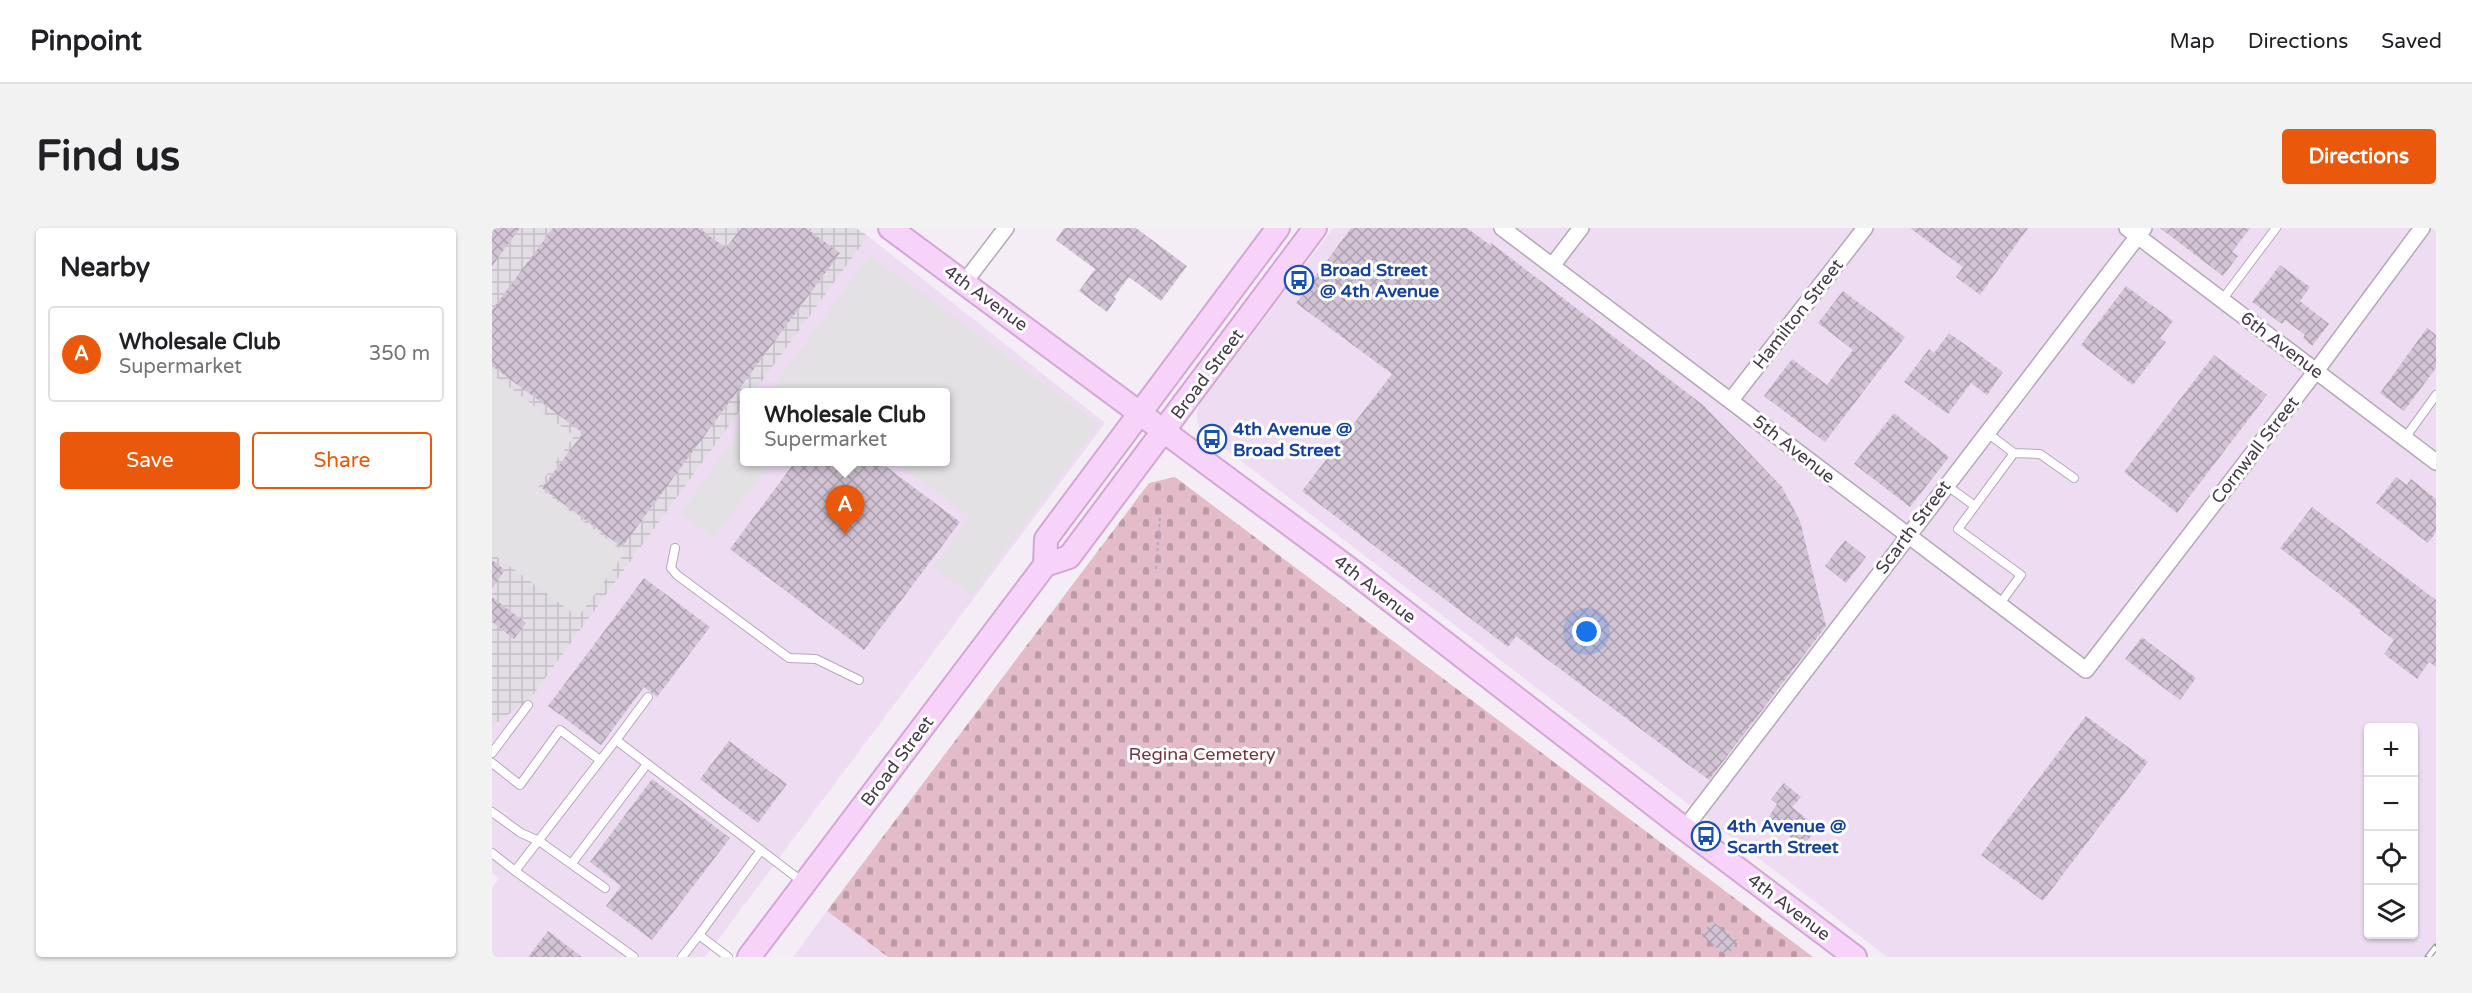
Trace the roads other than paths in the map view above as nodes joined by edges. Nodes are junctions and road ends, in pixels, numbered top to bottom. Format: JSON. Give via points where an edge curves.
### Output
{"nodes":[{"id":1,"x":890,"y":228,"type":"edge"},
{"id":2,"x":1006,"y":228,"type":"edge"},
{"id":3,"x":1278,"y":228,"type":"edge"},
{"id":4,"x":1315,"y":228,"type":"edge"},
{"id":5,"x":1502,"y":228,"type":"edge"},
{"id":6,"x":1581,"y":228,"type":"edge"},
{"id":7,"x":1865,"y":228,"type":"edge"},
{"id":8,"x":2276,"y":228,"type":"edge"},
{"id":9,"x":2422,"y":228,"type":"edge"},
{"id":10,"x":2136,"y":231,"type":"edge"},
{"id":11,"x":1552,"y":266,"type":"junction"},
{"id":12,"x":964,"y":283,"type":"junction"},
{"id":13,"x":2222,"y":300,"type":"junction"},
{"id":14,"x":2316,"y":371,"type":"junction"},
{"id":15,"x":2436,"y":395,"type":"edge"},
{"id":16,"x":1731,"y":400,"type":"junction"},
{"id":17,"x":1140,"y":412,"type":"junction"},
{"id":18,"x":1165,"y":431,"type":"junction"},
{"id":19,"x":1986,"y":432,"type":"junction"},
{"id":20,"x":2405,"y":438,"type":"junction"},
{"id":21,"x":2014,"y":453,"type":"junction"},
{"id":22,"x":2436,"y":462,"type":"edge"},
{"id":23,"x":2074,"y":478,"type":"dead end"},
{"id":24,"x":1946,"y":484,"type":"junction"},
{"id":25,"x":1975,"y":506,"type":"junction"},
{"id":26,"x":1907,"y":535,"type":"junction"},
{"id":27,"x":675,"y":548,"type":"dead end"},
{"id":28,"x":1045,"y":565,"type":"junction"},
{"id":29,"x":1999,"y":605,"type":"junction"},
{"id":30,"x":2085,"y":670,"type":"joint"},
{"id":31,"x":859,"y":680,"type":"dead end"},
{"id":32,"x":648,"y":697,"type":"dead end"},
{"id":33,"x":528,"y":705,"type":"dead end"},
{"id":34,"x":616,"y":740,"type":"junction"},
{"id":35,"x":492,"y":753,"type":"edge"},
{"id":36,"x":600,"y":760,"type":"junction"},
{"id":37,"x":492,"y":763,"type":"edge"},
{"id":38,"x":647,"y":764,"type":"junction"},
{"id":39,"x":492,"y":812,"type":"edge"},
{"id":40,"x":1685,"y":828,"type":"junction"},
{"id":41,"x":539,"y":841,"type":"junction"},
{"id":42,"x":761,"y":850,"type":"junction"},
{"id":43,"x":492,"y":853,"type":"edge"},
{"id":44,"x":572,"y":863,"type":"junction"},
{"id":45,"x":515,"y":871,"type":"junction"},
{"id":46,"x":805,"y":884,"type":"junction"},
{"id":47,"x":605,"y":888,"type":"dead end"},
{"id":48,"x":699,"y":935,"type":"junction"},
{"id":49,"x":634,"y":957,"type":"edge"},
{"id":50,"x":682,"y":957,"type":"edge"},
{"id":51,"x":728,"y":957,"type":"edge"},
{"id":52,"x":749,"y":957,"type":"edge"},
{"id":53,"x":1855,"y":957,"type":"edge"}],
"edges":[{"from":1,"to":12,"type":"main road","name":"4th Avenue"},
{"from":2,"to":12,"type":"street"},
{"from":3,"to":17,"type":"main road","name":"Broad Street"},
{"from":4,"to":18,"type":"main road","name":"Broad Street"},
{"from":5,"to":11,"type":"street","name":"5th Avenue"},
{"from":6,"to":11,"type":"street"},
{"from":7,"to":16,"type":"street","name":"Hamilton Street"},
{"from":8,"to":13,"type":"lane"},
{"from":9,"to":14,"type":"street","name":"Cornwall Street"},
{"from":10,"to":13,"type":"street","name":"6th Avenue"},
{"from":10,"to":19,"type":"street","name":"Scarth Street"},
{"from":11,"to":16,"type":"street","name":"5th Avenue"},
{"from":12,"to":17,"type":"main road","name":"4th Avenue"},
{"from":13,"to":14,"type":"street","name":"6th Avenue"},
{"from":14,"to":20,"type":"street","name":"6th Avenue"},
{"from":14,"to":30,"type":"street","name":"Cornwall Street"},
{"from":15,"to":20,"type":"lane"},
{"from":16,"to":26,"type":"street","name":"5th Avenue"},
{"from":17,"to":18,"type":"main road","name":"4th Avenue"},
{"from":17,"to":28,"type":"main road","name":"Broad Street","via":[[1046,539]]},
{"from":18,"to":28,"type":"main road","name":"Broad Street","via":[[1070,557]]},
{"from":18,"to":40,"type":"main road","name":"4th Avenue"},
{"from":19,"to":21,"type":"lane"},
{"from":19,"to":24,"type":"street","name":"Scarth Street"},
{"from":20,"to":22,"type":"street","name":"6th Avenue"},
{"from":21,"to":23,"type":"lane","via":[[2040,454]]},
{"from":21,"to":25,"type":"lane"},
{"from":24,"to":25,"type":"lane"},
{"from":24,"to":26,"type":"street","name":"Scarth Street"},
{"from":25,"to":29,"type":"lane","via":[[1958,529],[2021,575]]},
{"from":26,"to":29,"type":"street","name":"5th Avenue"},
{"from":26,"to":40,"type":"street","name":"Scarth Street"},
{"from":27,"to":31,"type":"lane","via":[[671,568],[677,575],[789,658],[816,659]]},
{"from":28,"to":46,"type":"main road","name":"Broad Street"},
{"from":29,"to":30,"type":"street","name":"5th Avenue"},
{"from":32,"to":34,"type":"lane"},
{"from":33,"to":35,"type":"lane"},
{"from":34,"to":36,"type":"lane"},
{"from":34,"to":38,"type":"lane"},
{"from":36,"to":37,"type":"lane","via":[[560,730],[520,785]]},
{"from":36,"to":41,"type":"lane"},
{"from":38,"to":42,"type":"lane"},
{"from":38,"to":44,"type":"lane"},
{"from":39,"to":41,"type":"lane"},
{"from":40,"to":53,"type":"main road","name":"4th Avenue"},
{"from":41,"to":44,"type":"lane"},
{"from":41,"to":45,"type":"lane"},
{"from":42,"to":46,"type":"lane"},
{"from":42,"to":48,"type":"lane"},
{"from":43,"to":45,"type":"lane"},
{"from":44,"to":47,"type":"lane"},
{"from":45,"to":49,"type":"lane"},
{"from":46,"to":52,"type":"main road","name":"Broad Street"},
{"from":48,"to":50,"type":"lane"},
{"from":48,"to":51,"type":"lane"}]}
